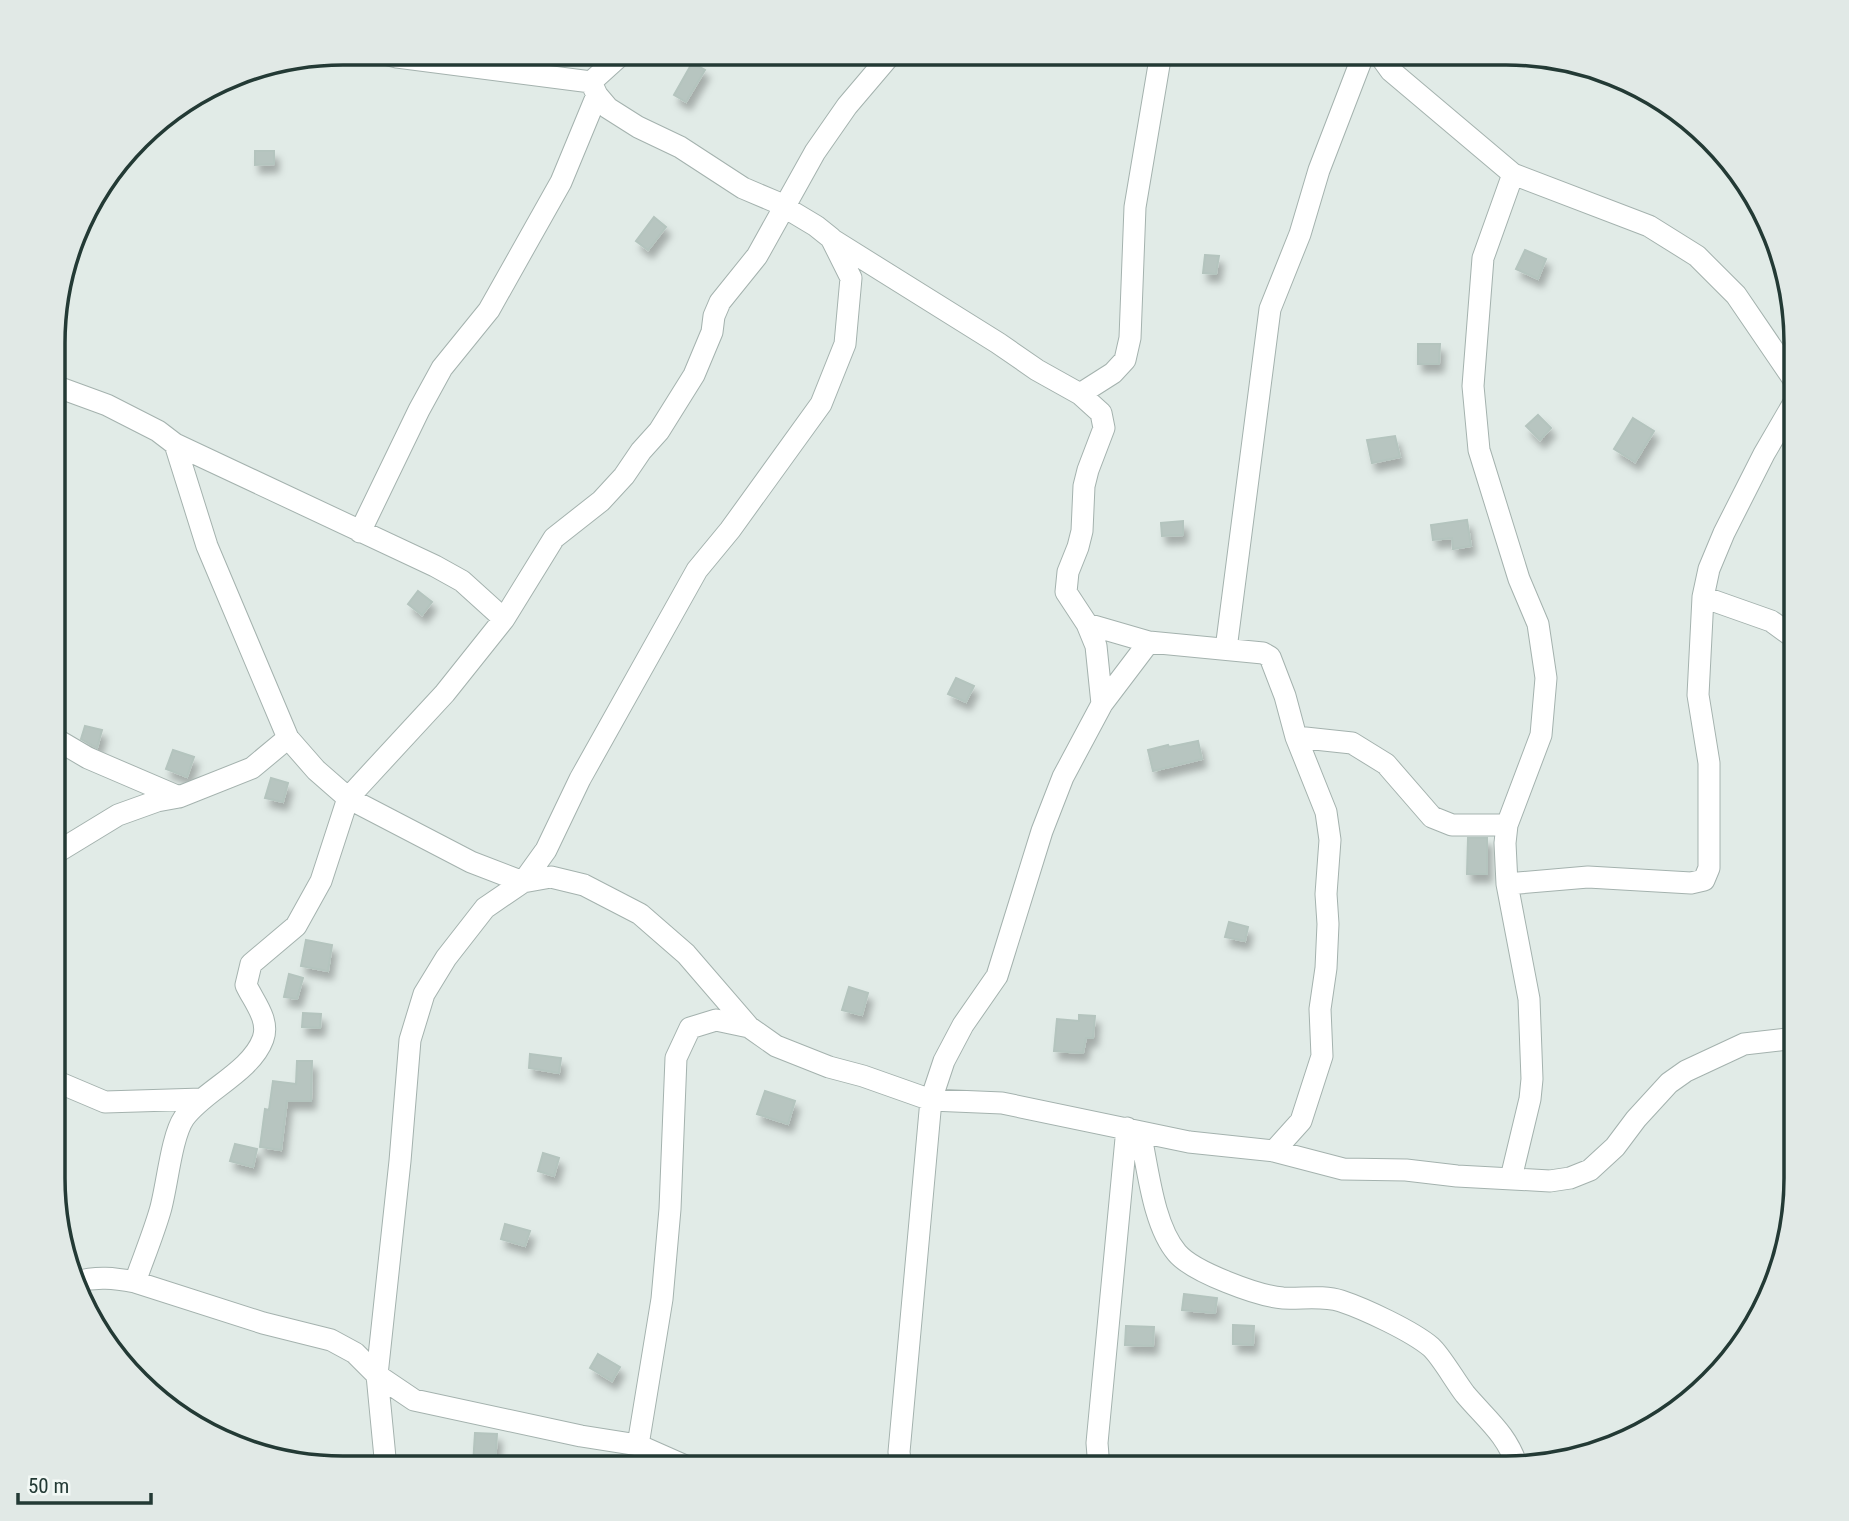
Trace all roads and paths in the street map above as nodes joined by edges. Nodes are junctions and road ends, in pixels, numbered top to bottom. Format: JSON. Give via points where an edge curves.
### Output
{"nodes":[{"id":1,"x":446,"y":65,"type":"edge"},
{"id":2,"x":613,"y":65,"type":"edge"},
{"id":3,"x":882,"y":65,"type":"edge"},
{"id":4,"x":1159,"y":65,"type":"edge"},
{"id":5,"x":1359,"y":65,"type":"edge"},
{"id":6,"x":1387,"y":65,"type":"edge"},
{"id":7,"x":594,"y":89,"type":"junction"},
{"id":8,"x":1513,"y":174,"type":"junction"},
{"id":9,"x":784,"y":208,"type":"junction"},
{"id":10,"x":831,"y":239,"type":"junction"},
{"id":11,"x":1784,"y":364,"type":"edge"},
{"id":12,"x":65,"y":390,"type":"edge"},
{"id":13,"x":1080,"y":394,"type":"junction"},
{"id":14,"x":1784,"y":420,"type":"edge"},
{"id":15,"x":175,"y":444,"type":"junction"},
{"id":16,"x":360,"y":532,"type":"junction"},
{"id":17,"x":1703,"y":597,"type":"junction"},
{"id":18,"x":504,"y":619,"type":"junction"},
{"id":19,"x":1087,"y":624,"type":"junction"},
{"id":20,"x":1784,"y":630,"type":"edge"},
{"id":21,"x":1149,"y":642,"type":"junction"},
{"id":22,"x":1226,"y":649,"type":"junction"},
{"id":23,"x":1102,"y":704,"type":"junction"},
{"id":24,"x":1296,"y":737,"type":"junction"},
{"id":25,"x":288,"y":738,"type":"junction"},
{"id":26,"x":65,"y":744,"type":"edge"},
{"id":27,"x":179,"y":797,"type":"junction"},
{"id":28,"x":348,"y":798,"type":"junction"},
{"id":29,"x":1507,"y":825,"type":"junction"},
{"id":30,"x":65,"y":847,"type":"edge"},
{"id":31,"x":523,"y":882,"type":"junction"},
{"id":32,"x":1507,"y":884,"type":"junction"},
{"id":33,"x":749,"y":1027,"type":"junction"},
{"id":34,"x":1784,"y":1039,"type":"edge"},
{"id":35,"x":65,"y":1085,"type":"edge"},
{"id":36,"x":202,"y":1099,"type":"junction"},
{"id":37,"x":931,"y":1100,"type":"junction"},
{"id":38,"x":1133,"y":1130,"type":"junction"},
{"id":39,"x":1274,"y":1150,"type":"junction"},
{"id":40,"x":1511,"y":1178,"type":"junction"},
{"id":41,"x":85,"y":1280,"type":"edge"},
{"id":42,"x":135,"y":1282,"type":"junction"},
{"id":43,"x":377,"y":1375,"type":"junction"},
{"id":44,"x":638,"y":1445,"type":"junction"},
{"id":45,"x":385,"y":1456,"type":"edge"},
{"id":46,"x":663,"y":1456,"type":"edge"},
{"id":47,"x":900,"y":1456,"type":"edge"},
{"id":48,"x":1098,"y":1456,"type":"edge"},
{"id":49,"x":1514,"y":1456,"type":"edge"}],
"edges":[{"from":1,"to":7,"type":"street"},
{"from":2,"to":7,"type":"street"},
{"from":3,"to":9,"type":"street","via":[[847,106]]},
{"from":4,"to":13,"type":"street","via":[[1135,207],[1130,338],[1125,360]]},
{"from":5,"to":22,"type":"street","via":[[1270,309]]},
{"from":6,"to":8,"type":"street"},
{"from":7,"to":9,"type":"street","via":[[608,108]]},
{"from":7,"to":16,"type":"street","via":[[561,182],[489,310],[442,369]]},
{"from":8,"to":11,"type":"street","via":[[1649,226],[1697,256],[1736,295]]},
{"from":8,"to":29,"type":"street","via":[[1483,258],[1473,386],[1479,450],[1519,579],[1538,624],[1546,678],[1541,735]]},
{"from":9,"to":10,"type":"street"},
{"from":9,"to":18,"type":"street","via":[[757,256],[720,302],[694,375],[665,422],[624,477],[554,538]]},
{"from":10,"to":13,"type":"street"},
{"from":10,"to":31,"type":"street","via":[[851,278],[851,300],[845,344],[821,404],[697,570],[593,755],[546,850]]},
{"from":12,"to":15,"type":"street","via":[[107,405]]},
{"from":13,"to":19,"type":"street","via":[[1101,413],[1104,428],[1084,486],[1082,531],[1066,592]]},
{"from":14,"to":17,"type":"street","via":[[1724,533]]},
{"from":15,"to":16,"type":"street"},
{"from":15,"to":25,"type":"street","via":[[207,546]]},
{"from":16,"to":18,"type":"street","via":[[462,581]]},
{"from":17,"to":20,"type":"street","via":[[1771,621]]},
{"from":17,"to":32,"type":"street","via":[[1698,695],[1709,763],[1709,868],[1704,880],[1588,877]]},
{"from":18,"to":28,"type":"street"},
{"from":19,"to":21,"type":"street"},
{"from":19,"to":23,"type":"street","via":[[1096,646]]},
{"from":21,"to":22,"type":"street"},
{"from":21,"to":23,"type":"street"},
{"from":22,"to":24,"type":"street","via":[[1270,657]]},
{"from":23,"to":37,"type":"street","via":[[1063,776],[1046,820],[997,976],[963,1025]]},
{"from":24,"to":29,"type":"street","via":[[1352,743],[1386,764],[1432,817],[1452,825]]},
{"from":24,"to":39,"type":"street","via":[[1326,812],[1330,840],[1326,968],[1320,1009],[1322,1056],[1301,1121]]},
{"from":25,"to":27,"type":"street","via":[[252,768]]},
{"from":25,"to":28,"type":"street"},
{"from":26,"to":27,"type":"street"},
{"from":27,"to":30,"type":"street","via":[[118,815]]},
{"from":28,"to":31,"type":"street","via":[[471,862]]},
{"from":28,"to":36,"type":"street","via":[[321,881],[296,926],[251,964],[246,985],[266,1022],[264,1038],[224,1084]]},
{"from":29,"to":32,"type":"street"},
{"from":31,"to":33,"type":"street","via":[[551,877],[584,885],[640,914],[686,954]]},
{"from":31,"to":43,"type":"street","via":[[485,908],[446,958],[424,994],[410,1040]]},
{"from":32,"to":40,"type":"street","via":[[1529,999],[1532,1079]]},
{"from":33,"to":37,"type":"street","via":[[776,1046],[829,1068]]},
{"from":33,"to":44,"type":"street","via":[[716,1020],[690,1028],[676,1059],[662,1299]]},
{"from":34,"to":40,"type":"street","via":[[1744,1044],[1686,1071],[1669,1083],[1590,1170],[1550,1181]]},
{"from":35,"to":36,"type":"street","via":[[105,1102]]},
{"from":36,"to":42,"type":"street","via":[[183,1119],[160,1212]]},
{"from":37,"to":38,"type":"street","via":[[1002,1103]]},
{"from":37,"to":47,"type":"street"},
{"from":38,"to":39,"type":"street","via":[[1189,1142]]},
{"from":38,"to":48,"type":"street"},
{"from":38,"to":49,"type":"street","via":[[1166,1239],[1178,1256],[1221,1280],[1280,1298],[1340,1300],[1410,1334],[1433,1348]]},
{"from":39,"to":40,"type":"street","via":[[1343,1169]]},
{"from":41,"to":42,"type":"street"},
{"from":42,"to":43,"type":"street","via":[[331,1340],[355,1353]]},
{"from":43,"to":44,"type":"street","via":[[414,1400]]},
{"from":43,"to":45,"type":"street"},
{"from":44,"to":46,"type":"street"}]}
